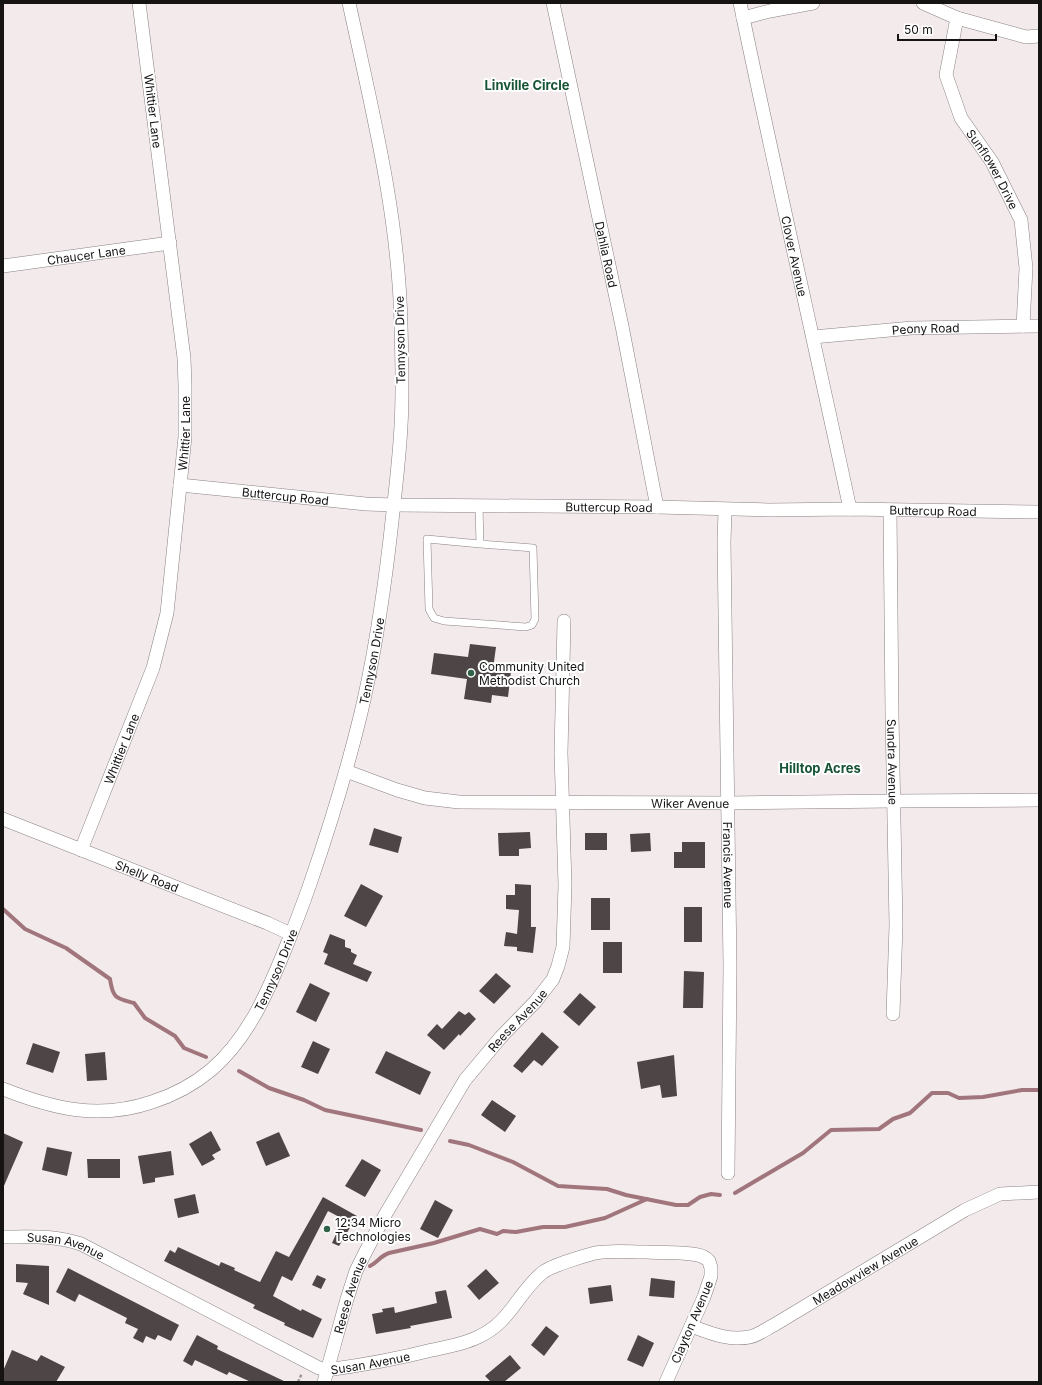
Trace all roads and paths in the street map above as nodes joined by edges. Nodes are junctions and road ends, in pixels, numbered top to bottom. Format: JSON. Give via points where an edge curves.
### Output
{"nodes":[{"id":1,"x":138,"y":3,"type":"edge"},
{"id":2,"x":349,"y":3,"type":"edge"},
{"id":3,"x":553,"y":3,"type":"edge"},
{"id":4,"x":740,"y":3,"type":"edge"},
{"id":5,"x":813,"y":3,"type":"edge"},
{"id":6,"x":923,"y":3,"type":"edge"},
{"id":7,"x":743,"y":18,"type":"junction"},
{"id":8,"x":957,"y":18,"type":"junction"},
{"id":9,"x":1039,"y":36,"type":"edge"},
{"id":10,"x":170,"y":242,"type":"junction"},
{"id":11,"x":3,"y":266,"type":"edge"},
{"id":12,"x":1023,"y":326,"type":"junction"},
{"id":13,"x":1039,"y":326,"type":"edge"},
{"id":14,"x":813,"y":336,"type":"junction"},
{"id":15,"x":180,"y":485,"type":"junction"},
{"id":16,"x":394,"y":505,"type":"junction"},
{"id":17,"x":479,"y":506,"type":"junction"},
{"id":18,"x":658,"y":507,"type":"junction"},
{"id":19,"x":850,"y":509,"type":"junction"},
{"id":20,"x":725,"y":510,"type":"junction"},
{"id":21,"x":890,"y":510,"type":"junction"},
{"id":22,"x":1039,"y":512,"type":"edge"},
{"id":23,"x":480,"y":544,"type":"junction"},
{"id":24,"x":564,"y":621,"type":"dead end"},
{"id":25,"x":346,"y":771,"type":"junction"},
{"id":26,"x":1039,"y":800,"type":"edge"},
{"id":27,"x":893,"y":801,"type":"junction"},
{"id":28,"x":562,"y":802,"type":"junction"},
{"id":29,"x":728,"y":803,"type":"junction"},
{"id":30,"x":3,"y":819,"type":"edge"},
{"id":31,"x":81,"y":850,"type":"junction"},
{"id":32,"x":291,"y":934,"type":"junction"},
{"id":33,"x":893,"y":1014,"type":"dead end"},
{"id":34,"x":3,"y":1089,"type":"edge"},
{"id":35,"x":728,"y":1173,"type":"dead end"},
{"id":36,"x":1039,"y":1192,"type":"edge"},
{"id":37,"x":3,"y":1237,"type":"edge"},
{"id":38,"x":709,"y":1261,"type":"joint"},
{"id":39,"x":691,"y":1326,"type":"junction"},
{"id":40,"x":304,"y":1369,"type":"dead end"},
{"id":41,"x":326,"y":1376,"type":"edge"},
{"id":42,"x":298,"y":1382,"type":"edge"},
{"id":43,"x":666,"y":1382,"type":"edge"}],
"edges":[{"from":1,"to":10,"type":"street","name":"Whittier Lane"},
{"from":2,"to":16,"type":"street","name":"Tennyson Drive","via":[[386,177],[400,298],[401,425]]},
{"from":3,"to":18,"type":"street","name":"Dahlia Road"},
{"from":4,"to":7,"type":"street","name":"Clover Avenue"},
{"from":5,"to":7,"type":"street"},
{"from":6,"to":8,"type":"street"},
{"from":7,"to":14,"type":"street","name":"Clover Avenue"},
{"from":8,"to":9,"type":"street","via":[[1026,37]]},
{"from":8,"to":12,"type":"street","name":"Sunflower Drive","via":[[946,75],[961,118],[992,162],[1021,220],[1026,268]]},
{"from":10,"to":11,"type":"street","name":"Chaucer Lane"},
{"from":10,"to":15,"type":"street","name":"Whittier Lane","via":[[184,358],[185,437]]},
{"from":12,"to":13,"type":"street","name":"Peony Road"},
{"from":12,"to":14,"type":"street","name":"Peony Road","via":[[912,328]]},
{"from":14,"to":19,"type":"street","name":"Clover Avenue"},
{"from":15,"to":16,"type":"street","name":"Buttercup Road"},
{"from":15,"to":31,"type":"street","name":"Whittier Lane","via":[[170,594],[163,635],[153,668]]},
{"from":16,"to":17,"type":"street","name":"Buttercup Road"},
{"from":16,"to":25,"type":"street","name":"Tennyson Drive","via":[[382,610],[361,715]]},
{"from":17,"to":18,"type":"street","name":"Buttercup Road"},
{"from":17,"to":23,"type":"lane"},
{"from":18,"to":20,"type":"street","name":"Buttercup Road"},
{"from":19,"to":20,"type":"street","name":"Buttercup Road"},
{"from":19,"to":21,"type":"street","name":"Buttercup Road"},
{"from":20,"to":29,"type":"street","name":"Francis Avenue"},
{"from":21,"to":22,"type":"street","name":"Buttercup Road"},
{"from":21,"to":27,"type":"street","name":"Sundra Avenue"},
{"from":23,"to":23,"type":"lane","via":[[533,548],[535,619],[532,625],[526,627],[444,621],[434,618],[429,609],[427,539]]},
{"from":24,"to":28,"type":"street","name":"Reese Avenue"},
{"from":25,"to":28,"type":"street","name":"Wiker Avenue","via":[[397,790],[435,800]]},
{"from":25,"to":32,"type":"street","name":"Tennyson Drive","via":[[300,914]]},
{"from":26,"to":27,"type":"street","name":"Wiker Avenue"},
{"from":27,"to":29,"type":"street","name":"Wiker Avenue"},
{"from":27,"to":33,"type":"street","name":"Sundra Avenue","via":[[896,924]]},
{"from":28,"to":29,"type":"street","name":"Wiker Avenue"},
{"from":28,"to":41,"type":"street","name":"Reese Avenue","via":[[565,886],[563,948],[556,972],[536,1001],[500,1037],[465,1080],[385,1215],[356,1271]]},
{"from":29,"to":35,"type":"street","name":"Francis Avenue"},
{"from":30,"to":31,"type":"street","name":"Shelly Road"},
{"from":31,"to":32,"type":"street","name":"Shelly Road"},
{"from":32,"to":34,"type":"street","name":"Tennyson Drive","via":[[272,982],[245,1031],[208,1072],[174,1095],[127,1109],[97,1112],[59,1108],[29,1100]]},
{"from":36,"to":39,"type":"street","name":"Meadowview Avenue","via":[[1000,1194],[965,1210],[750,1337],[719,1336]]},
{"from":37,"to":41,"type":"street","name":"Susan Avenue","via":[[49,1236],[81,1244],[314,1365]]},
{"from":38,"to":39,"type":"street","name":"Clayton Avenue","via":[[711,1276]]},
{"from":38,"to":41,"type":"street","name":"Susan Avenue","via":[[700,1256],[682,1253],[616,1251],[580,1257],[543,1272],[528,1286],[504,1320],[478,1337],[461,1344]]},
{"from":39,"to":43,"type":"street","name":"Clayton Avenue"},
{"from":40,"to":42,"type":"path"}]}
